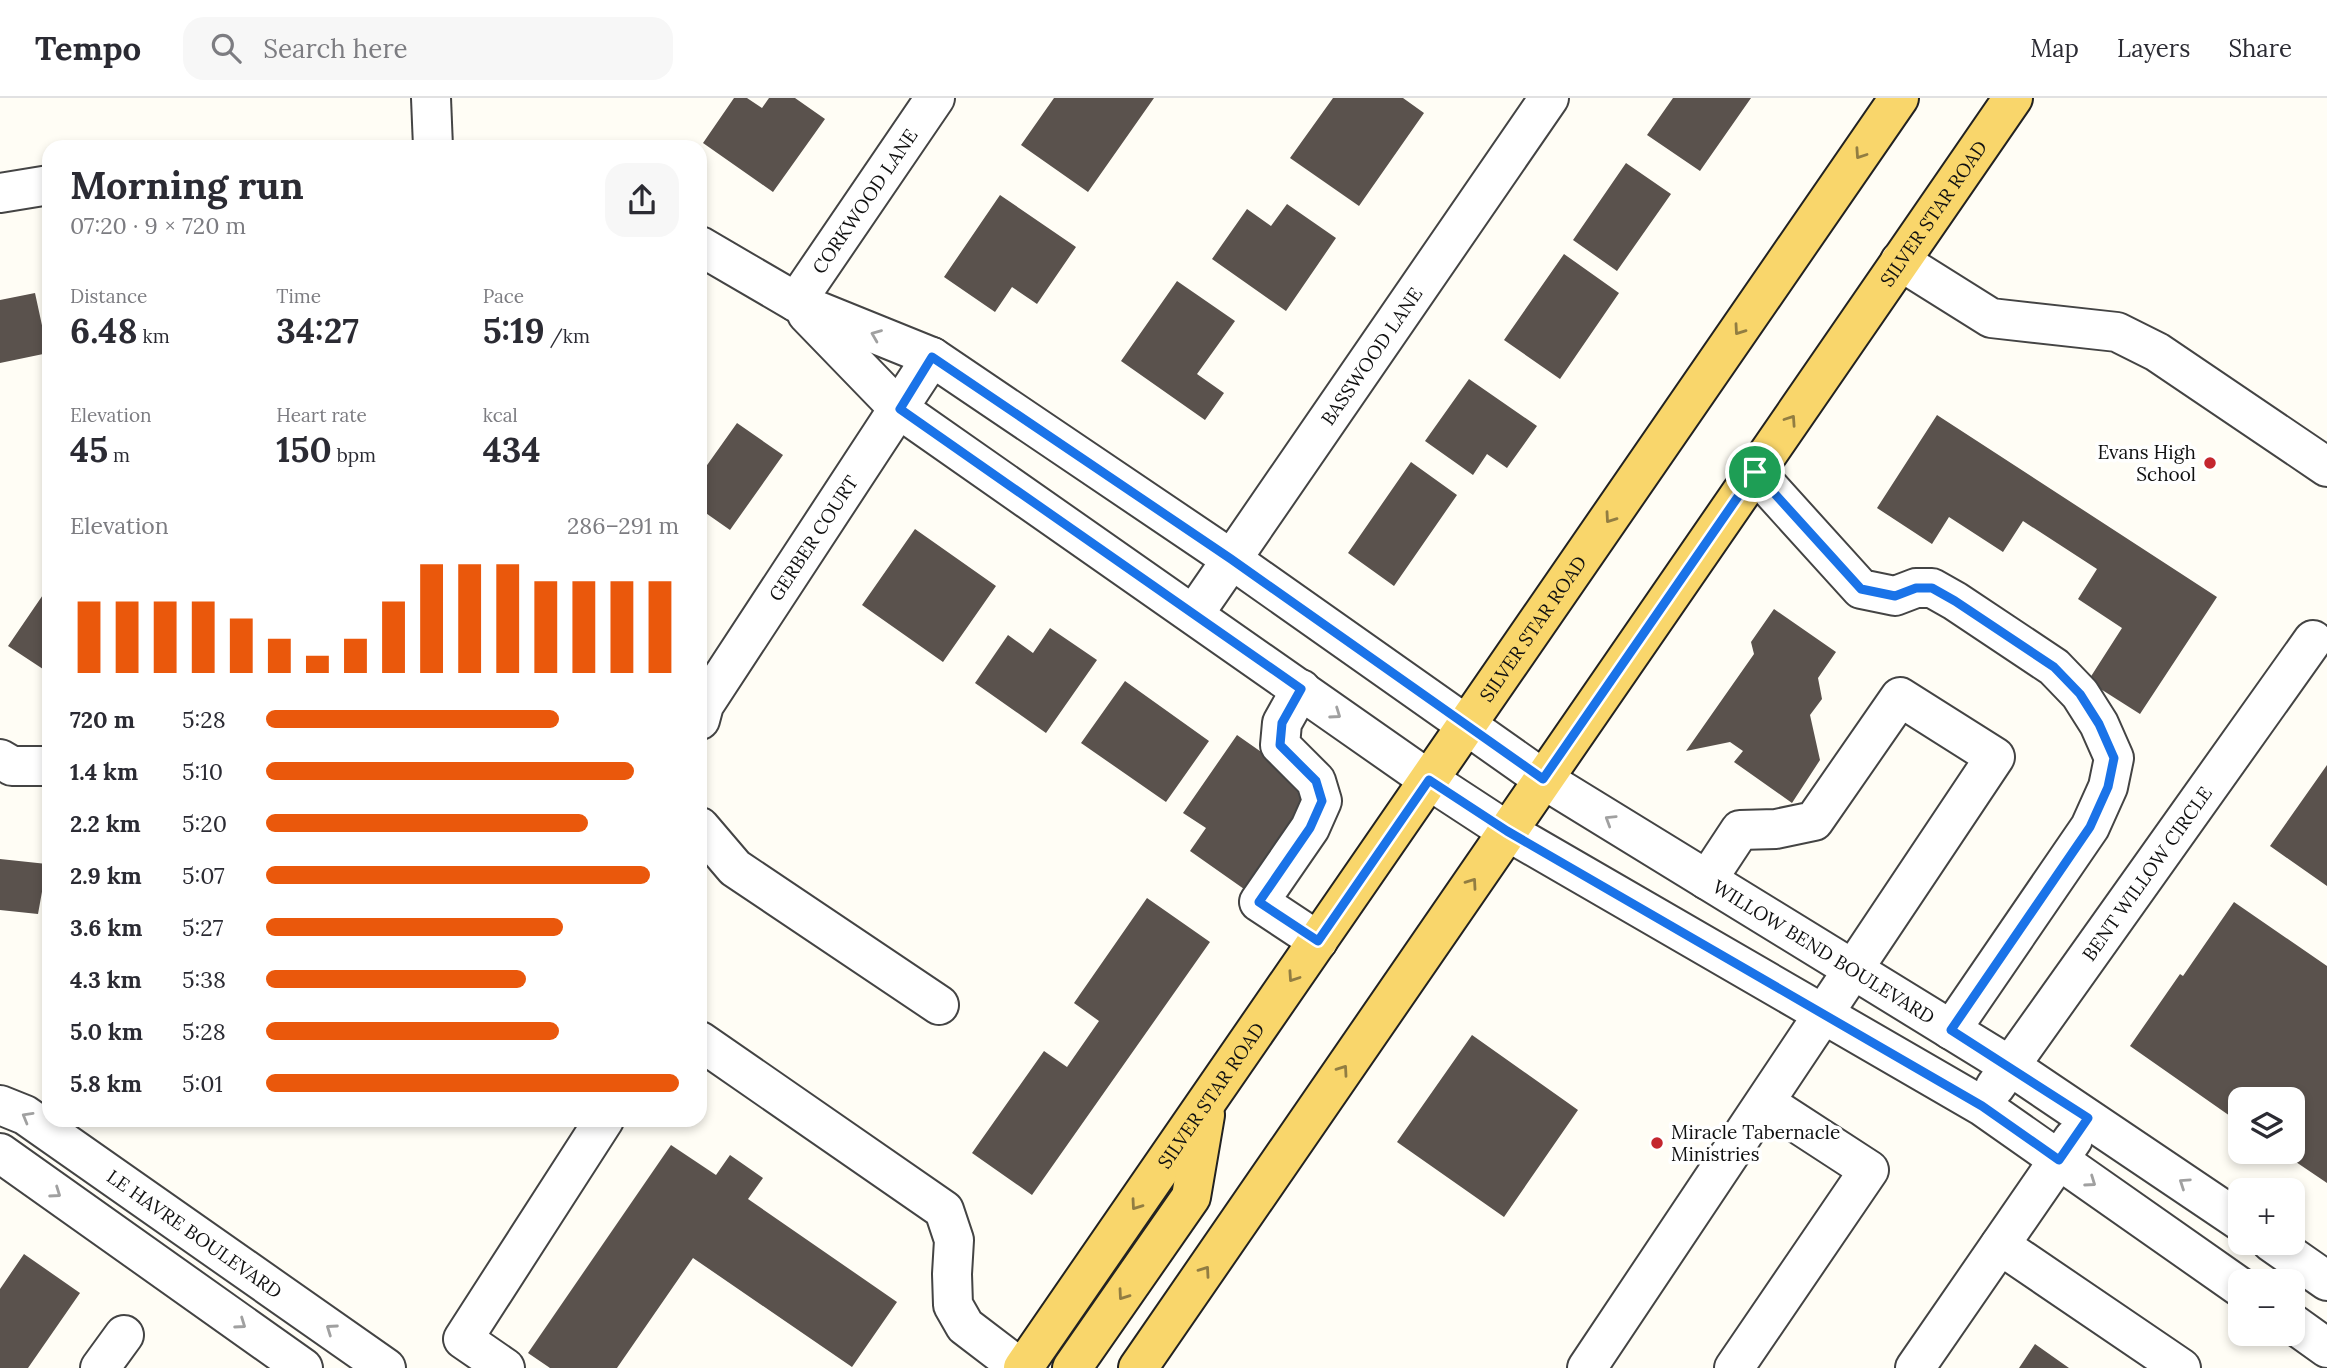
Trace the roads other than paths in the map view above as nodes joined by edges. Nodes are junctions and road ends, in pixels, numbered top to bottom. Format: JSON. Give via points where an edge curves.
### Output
{"nodes":[{"id":1,"x":431,"y":98,"type":"edge"},
{"id":2,"x":935,"y":98,"type":"edge"},
{"id":3,"x":1549,"y":98,"type":"edge"},
{"id":4,"x":1899,"y":98,"type":"edge"},
{"id":5,"x":2013,"y":98,"type":"edge"},
{"id":6,"x":433,"y":140,"type":"edge"},
{"id":7,"x":42,"y":186,"type":"edge"},
{"id":8,"x":0,"y":193,"type":"edge"},
{"id":9,"x":707,"y":250,"type":"edge"},
{"id":10,"x":1900,"y":261,"type":"junction"},
{"id":11,"x":796,"y":302,"type":"junction"},
{"id":12,"x":932,"y":357,"type":"junction"},
{"id":13,"x":900,"y":409,"type":"junction"},
{"id":14,"x":2327,"y":467,"type":"edge"},
{"id":15,"x":1755,"y":472,"type":"junction"},
{"id":16,"x":1231,"y":559,"type":"junction"},
{"id":17,"x":1194,"y":614,"type":"junction"},
{"id":18,"x":2313,"y":640,"type":"dead end"},
{"id":19,"x":1301,"y":689,"type":"junction"},
{"id":20,"x":707,"y":700,"type":"edge"},
{"id":21,"x":1467,"y":726,"type":"junction"},
{"id":22,"x":0,"y":760,"type":"edge"},
{"id":23,"x":42,"y":766,"type":"edge"},
{"id":24,"x":1543,"y":779,"type":"junction"},
{"id":25,"x":1429,"y":780,"type":"junction"},
{"id":26,"x":1507,"y":831,"type":"junction"},
{"id":27,"x":707,"y":835,"type":"edge"},
{"id":28,"x":1707,"y":880,"type":"junction"},
{"id":29,"x":1318,"y":941,"type":"junction"},
{"id":30,"x":1853,"y":969,"type":"junction"},
{"id":31,"x":939,"y":1004,"type":"dead end"},
{"id":32,"x":1825,"y":1015,"type":"junction"},
{"id":33,"x":1951,"y":1030,"type":"junction"},
{"id":34,"x":707,"y":1046,"type":"edge"},
{"id":35,"x":2010,"y":1066,"type":"junction"},
{"id":36,"x":1207,"y":1102,"type":"junction"},
{"id":37,"x":1766,"y":1103,"type":"junction"},
{"id":38,"x":0,"y":1105,"type":"edge"},
{"id":39,"x":1982,"y":1106,"type":"junction"},
{"id":40,"x":2088,"y":1118,"type":"junction"},
{"id":41,"x":42,"y":1127,"type":"edge"},
{"id":42,"x":42,"y":1127,"type":"edge"},
{"id":43,"x":599,"y":1127,"type":"edge"},
{"id":44,"x":0,"y":1153,"type":"edge"},
{"id":45,"x":2059,"y":1160,"type":"junction"},
{"id":46,"x":2228,"y":1214,"type":"edge"},
{"id":47,"x":2000,"y":1245,"type":"junction"},
{"id":48,"x":2290,"y":1255,"type":"edge"},
{"id":49,"x":2228,"y":1279,"type":"edge"},
{"id":50,"x":2327,"y":1281,"type":"edge"},
{"id":51,"x":2305,"y":1333,"type":"edge"},
{"id":52,"x":124,"y":1335,"type":"dead end"},
{"id":53,"x":2327,"y":1348,"type":"edge"},
{"id":54,"x":1141,"y":1367,"type":"edge"},
{"id":55,"x":100,"y":1368,"type":"edge"},
{"id":56,"x":303,"y":1368,"type":"edge"},
{"id":57,"x":386,"y":1368,"type":"edge"},
{"id":58,"x":505,"y":1368,"type":"edge"},
{"id":59,"x":1021,"y":1368,"type":"edge"},
{"id":60,"x":1072,"y":1368,"type":"edge"},
{"id":61,"x":1587,"y":1368,"type":"edge"},
{"id":62,"x":1734,"y":1368,"type":"edge"},
{"id":63,"x":1915,"y":1368,"type":"edge"},
{"id":64,"x":2181,"y":1368,"type":"edge"}],
"edges":[{"from":1,"to":6,"type":"street"},
{"from":2,"to":11,"type":"street","name":"CORKWOOD LANE"},
{"from":3,"to":16,"type":"street","name":"BASSWOOD LANE"},
{"from":4,"to":21,"type":"main road","name":"SILVER STAR ROAD","one_way":true},
{"from":5,"to":10,"type":"main road","name":"SILVER STAR ROAD"},
{"from":7,"to":8,"type":"street"},
{"from":9,"to":11,"type":"street"},
{"from":10,"to":14,"type":"street","via":[[1991,318],[2117,332],[2157,352]]},
{"from":15,"to":10,"type":"main road","name":"SILVER STAR ROAD","one_way":true},
{"from":12,"to":11,"type":"street","name":"WILLOW BEND BOULEVARD","one_way":true},
{"from":11,"to":13,"type":"street"},
{"from":12,"to":13,"type":"street","name":"GERBER COURT"},
{"from":12,"to":16,"type":"street","name":"WILLOW BEND BOULEVARD"},
{"from":13,"to":17,"type":"street"},
{"from":13,"to":20,"type":"street","name":"GERBER COURT"},
{"from":15,"to":24,"type":"main road","name":"SILVER STAR ROAD"},
{"from":15,"to":33,"type":"street","via":[[1861,589],[1895,596],[1932,588],[2054,667],[2080,694],[2114,758],[2108,787],[2090,827]]},
{"from":16,"to":17,"type":"street","name":"BASSWOOD LANE"},
{"from":16,"to":21,"type":"street","name":"WILLOW BEND BOULEVARD"},
{"from":17,"to":19,"type":"street"},
{"from":18,"to":35,"type":"street","name":"BENT WILLOW CIRCLE"},
{"from":19,"to":25,"type":"street","one_way":true},
{"from":19,"to":29,"type":"street","via":[[1282,723],[1280,745],[1316,781],[1322,801],[1310,828],[1259,902]]},
{"from":21,"to":24,"type":"street","name":"WILLOW BEND BOULEVARD"},
{"from":21,"to":25,"type":"main road","name":"SILVER STAR ROAD"},
{"from":22,"to":23,"type":"street","via":[[12,766]]},
{"from":24,"to":26,"type":"main road","name":"SILVER STAR ROAD"},
{"from":28,"to":24,"type":"street","name":"WILLOW BEND BOULEVARD","one_way":true},
{"from":25,"to":26,"type":"street"},
{"from":25,"to":29,"type":"main road","name":"SILVER STAR ROAD"},
{"from":26,"to":32,"type":"street"},
{"from":54,"to":26,"type":"main road","name":"SILVER STAR ROAD","one_way":true},
{"from":27,"to":31,"type":"street","via":[[735,868]]},
{"from":28,"to":30,"type":"street","name":"WILLOW BEND BOULEVARD"},
{"from":28,"to":30,"type":"street","via":[[1740,830],[1814,821],[1899,697],[1995,757]]},
{"from":29,"to":36,"type":"main road","name":"SILVER STAR ROAD","one_way":true},
{"from":30,"to":32,"type":"street"},
{"from":30,"to":33,"type":"street","name":"WILLOW BEND BOULEVARD"},
{"from":32,"to":37,"type":"street"},
{"from":32,"to":39,"type":"street"},
{"from":33,"to":35,"type":"street","name":"WILLOW BEND BOULEVARD"},
{"from":34,"to":59,"type":"street","via":[[944,1210],[954,1240],[953,1305],[965,1326]]},
{"from":35,"to":39,"type":"street","name":"BENT WILLOW CIRCLE"},
{"from":35,"to":40,"type":"street","name":"WILLOW BEND BOULEVARD"},
{"from":36,"to":59,"type":"main road","name":"SILVER STAR ROAD","one_way":true},
{"from":36,"to":60,"type":"main road","one_way":true,"via":[[1191,1197]]},
{"from":37,"to":61,"type":"street"},
{"from":37,"to":62,"type":"street","via":[[1869,1170]]},
{"from":42,"to":38,"type":"street","name":"LE HAVRE BOULEVARD","one_way":true},
{"from":39,"to":45,"type":"street"},
{"from":40,"to":45,"type":"street"},
{"from":46,"to":40,"type":"street","name":"WILLOW BEND BOULEVARD","one_way":true},
{"from":57,"to":41,"type":"street","name":"LE HAVRE BOULEVARD","one_way":true},
{"from":43,"to":58,"type":"street","via":[[463,1339]]},
{"from":44,"to":56,"type":"street","one_way":true},
{"from":45,"to":47,"type":"street"},
{"from":45,"to":49,"type":"street","one_way":true},
{"from":47,"to":63,"type":"street"},
{"from":47,"to":64,"type":"street"},
{"from":48,"to":50,"type":"street"},
{"from":51,"to":53,"type":"street"},
{"from":52,"to":55,"type":"street"}]}
